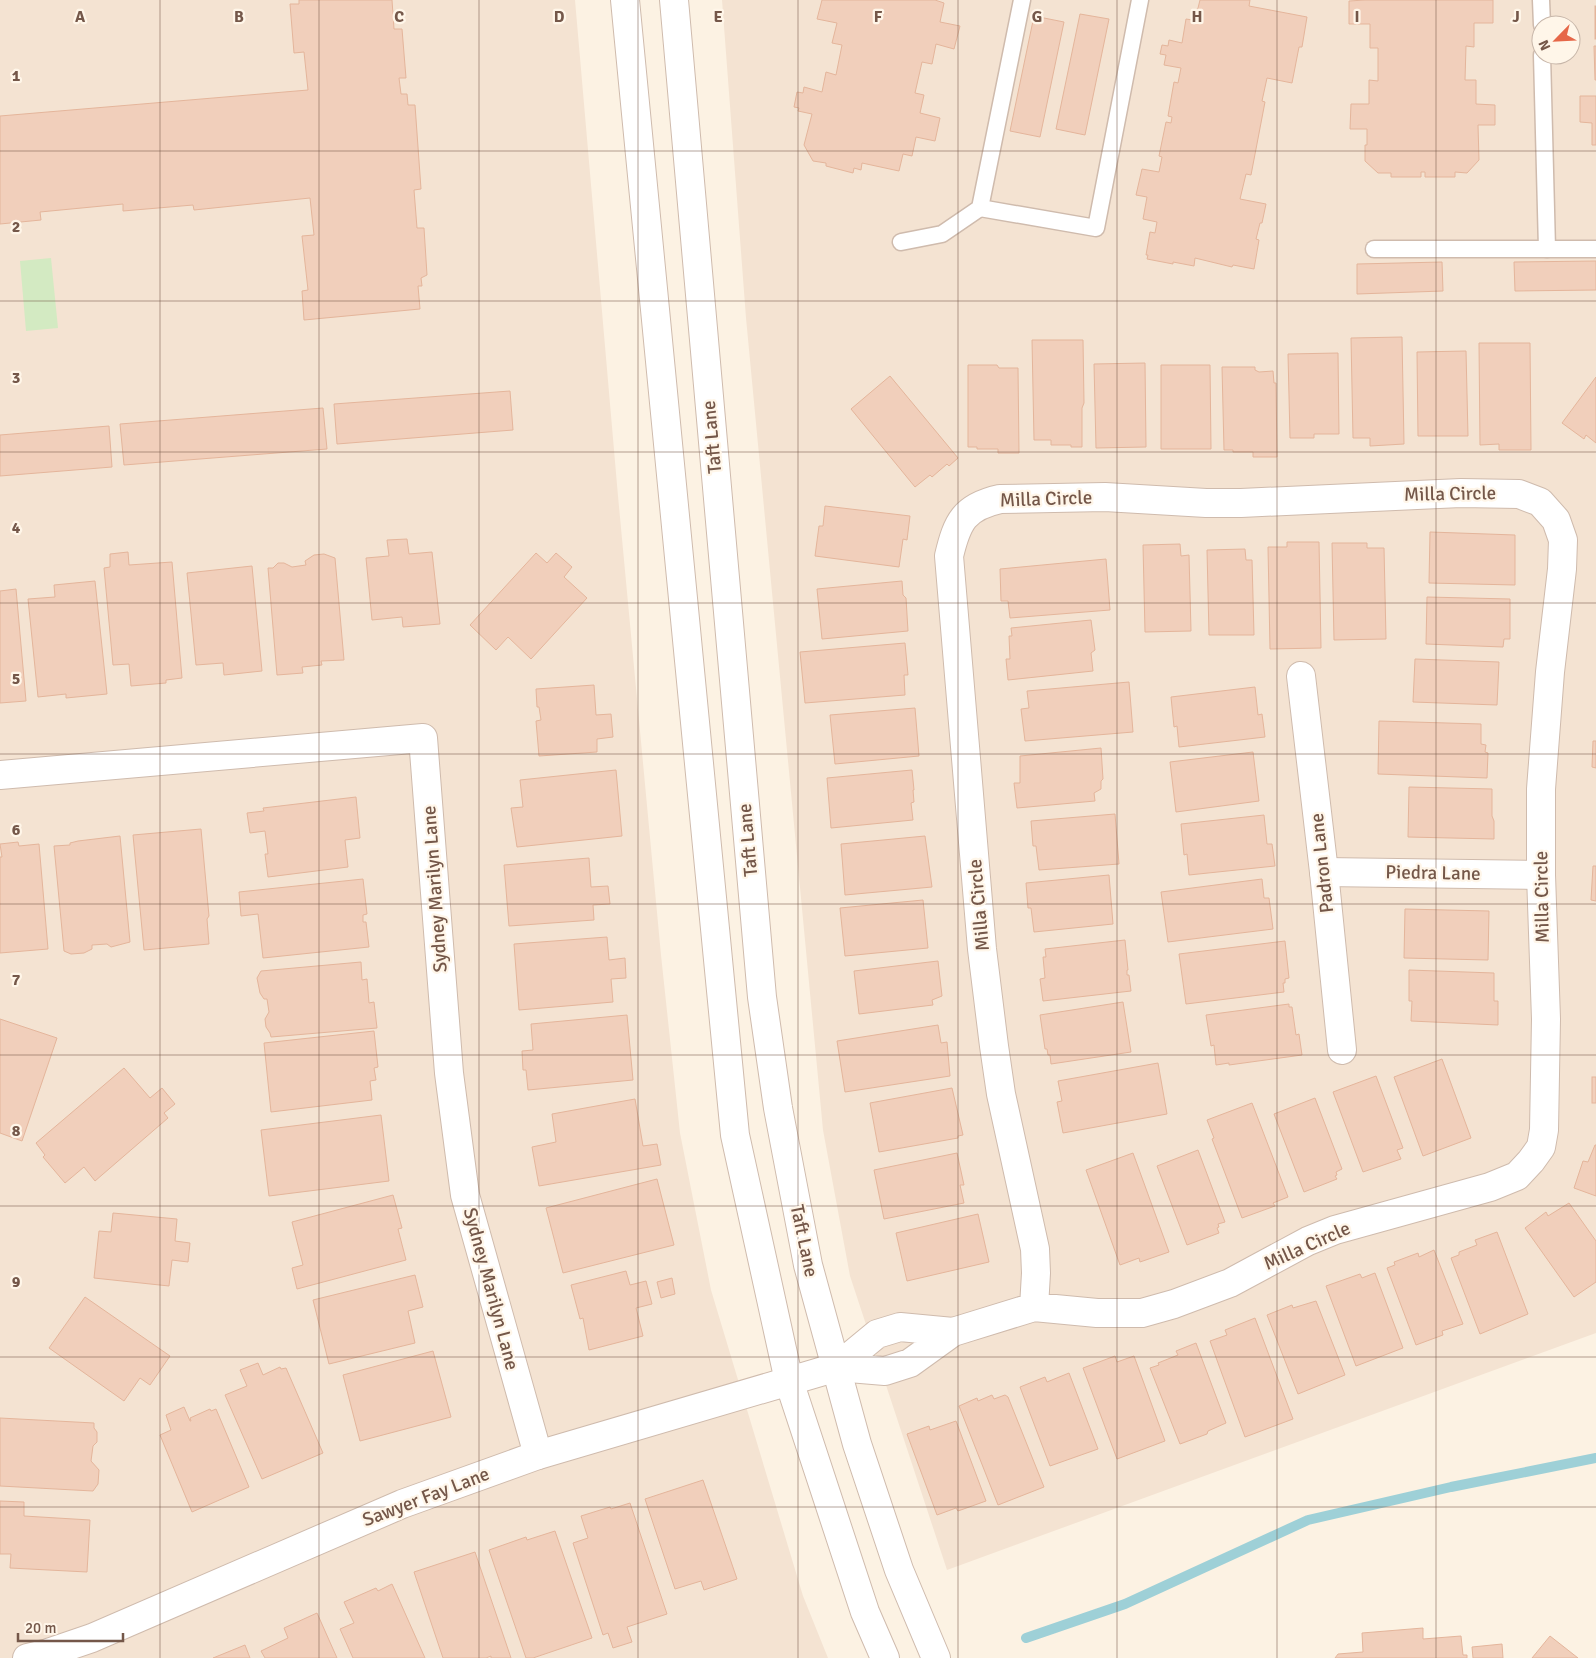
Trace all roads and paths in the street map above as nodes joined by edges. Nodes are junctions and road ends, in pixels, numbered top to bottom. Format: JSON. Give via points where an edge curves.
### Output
{"nodes":[{"id":1,"x":625,"y":0,"type":"edge"},
{"id":2,"x":674,"y":0,"type":"edge"},
{"id":3,"x":1022,"y":0,"type":"edge"},
{"id":4,"x":1140,"y":0,"type":"edge"},
{"id":5,"x":1541,"y":0,"type":"edge"},
{"id":6,"x":1542,"y":15,"type":"edge"},
{"id":7,"x":1542,"y":65,"type":"edge"},
{"id":8,"x":980,"y":208,"type":"junction"},
{"id":9,"x":901,"y":242,"type":"dead end"},
{"id":10,"x":1374,"y":249,"type":"dead end"},
{"id":11,"x":1547,"y":249,"type":"junction"},
{"id":12,"x":1596,"y":249,"type":"edge"},
{"id":13,"x":1301,"y":676,"type":"dead end"},
{"id":14,"x":0,"y":775,"type":"edge"},
{"id":15,"x":1324,"y":872,"type":"junction"},
{"id":16,"x":1541,"y":874,"type":"junction"},
{"id":17,"x":1342,"y":1050,"type":"dead end"},
{"id":18,"x":1034,"y":1307,"type":"junction"},
{"id":19,"x":953,"y":1332,"type":"junction"},
{"id":20,"x":837,"y":1367,"type":"junction"},
{"id":21,"x":789,"y":1381,"type":"junction"},
{"id":22,"x":538,"y":1455,"type":"junction"},
{"id":23,"x":27,"y":1658,"type":"edge"},
{"id":24,"x":886,"y":1658,"type":"edge"},
{"id":25,"x":936,"y":1658,"type":"edge"}],
"edges":[{"from":1,"to":21,"type":"street","via":[[735,1135]]},
{"from":2,"to":20,"type":"street","name":"Taft Lane","via":[[762,997],[778,1108],[808,1265]]},
{"from":3,"to":8,"type":"lane"},
{"from":4,"to":8,"type":"lane","via":[[1096,228]]},
{"from":5,"to":6,"type":"lane"},
{"from":7,"to":11,"type":"lane"},
{"from":8,"to":9,"type":"lane","via":[[942,234]]},
{"from":10,"to":11,"type":"lane"},
{"from":11,"to":12,"type":"lane"},
{"from":13,"to":15,"type":"street","name":"Padron Lane"},
{"from":14,"to":22,"type":"street","name":"Sydney Marilyn Lane","via":[[423,738],[449,1073],[465,1195]]},
{"from":15,"to":16,"type":"street","name":"Piedra Lane"},
{"from":15,"to":17,"type":"street","name":"Padron Lane"},
{"from":16,"to":18,"type":"street","name":"Milla Circle","via":[[1546,1019],[1544,1130],[1541,1147],[1516,1176],[1490,1187],[1335,1230],[1230,1283],[1142,1313]]},
{"from":16,"to":18,"type":"street","name":"Milla Circle","via":[[1543,752],[1562,569],[1562,540],[1556,520],[1540,502],[1520,494],[1461,493],[1241,504],[1105,497],[1000,499],[986,502],[971,511],[958,524],[948,556],[982,948],[1001,1094],[1035,1249]]},
{"from":18,"to":19,"type":"street","name":"Milla Circle"},
{"from":19,"to":20,"type":"street","name":"Milla Circle","via":[[910,1363],[885,1370]]},
{"from":19,"to":20,"type":"street","name":"Milla Circle","via":[[900,1328],[877,1334]]},
{"from":20,"to":21,"type":"street","name":"Sawyer Fay Lane"},
{"from":20,"to":25,"type":"street","name":"Taft Lane","via":[[857,1444],[899,1570]]},
{"from":21,"to":22,"type":"street","name":"Sawyer Fay Lane"},
{"from":21,"to":24,"type":"street","via":[[865,1612]]},
{"from":22,"to":23,"type":"street","name":"Sawyer Fay Lane","via":[[402,1504],[92,1638]]}]}
